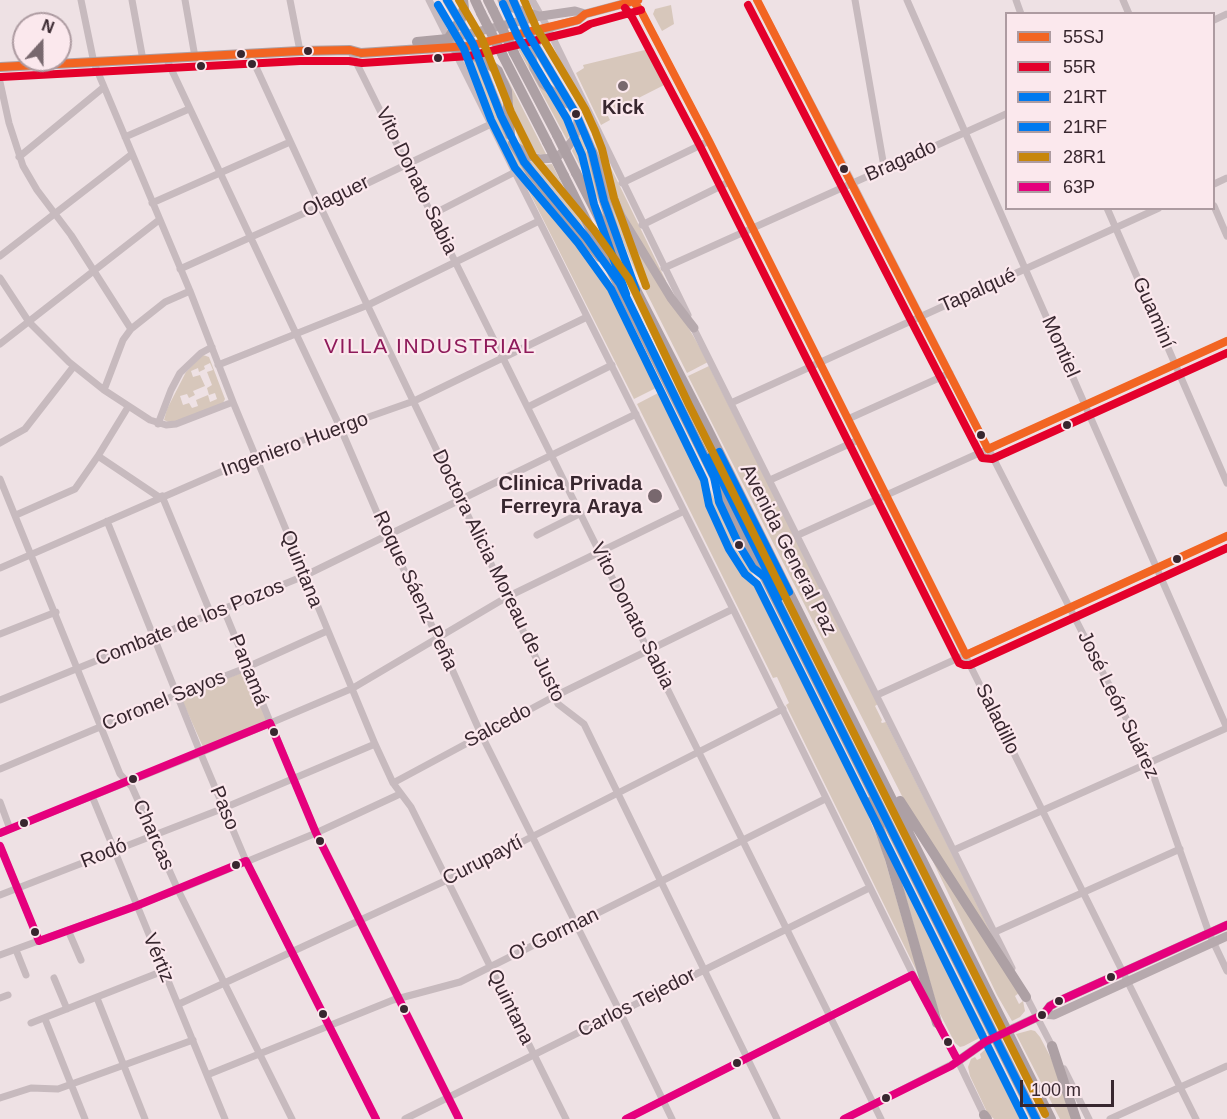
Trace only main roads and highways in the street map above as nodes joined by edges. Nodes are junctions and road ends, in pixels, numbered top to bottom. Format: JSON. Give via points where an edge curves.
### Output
{"nodes":[{"id":1,"x":447,"y":0,"type":"edge"},
{"id":2,"x":463,"y":0,"type":"edge"},
{"id":3,"x":475,"y":0,"type":"edge"},
{"id":4,"x":502,"y":0,"type":"edge"},
{"id":5,"x":513,"y":0,"type":"edge"},
{"id":6,"x":634,"y":0,"type":"edge"},
{"id":7,"x":490,"y":5,"type":"edge"},
{"id":8,"x":585,"y":14,"type":"junction"},
{"id":9,"x":542,"y":16,"type":"junction"},
{"id":10,"x":548,"y":28,"type":"junction"},
{"id":11,"x":450,"y":43,"type":"junction"},
{"id":12,"x":0,"y":67,"type":"edge"},
{"id":13,"x":572,"y":108,"type":"junction"},
{"id":14,"x":578,"y":118,"type":"junction"},
{"id":15,"x":512,"y":139,"type":"junction"},
{"id":16,"x":592,"y":152,"type":"junction"},
{"id":17,"x":630,"y":277,"type":"junction"},
{"id":18,"x":620,"y":284,"type":"junction"},
{"id":19,"x":694,"y":328,"type":"road end"},
{"id":20,"x":868,"y":750,"type":"junction"},
{"id":21,"x":856,"y":762,"type":"junction"},
{"id":22,"x":1227,"y":925,"type":"edge"},
{"id":23,"x":1227,"y":936,"type":"edge"},
{"id":24,"x":1211,"y":938,"type":"junction"},
{"id":25,"x":1026,"y":997,"type":"road end"},
{"id":26,"x":937,"y":1023,"type":"road end"},
{"id":27,"x":1052,"y":1046,"type":"road end"},
{"id":28,"x":958,"y":1061,"type":"road end"},
{"id":29,"x":1036,"y":1119,"type":"edge"},
{"id":30,"x":1051,"y":1119,"type":"edge"},
{"id":31,"x":1076,"y":1119,"type":"edge"}],
"edges":[{"from":1,"to":15,"type":"main road","bridge":true,"via":[[473,44]]},
{"from":2,"to":11,"type":"highway","via":[[461,18]]},
{"from":3,"to":18,"type":"highway","name":"Avenida General Paz","bridge":true},
{"from":4,"to":9,"type":"main road","via":[[513,8]]},
{"from":5,"to":13,"type":"main road","bridge":true,"via":[[527,32]]},
{"from":6,"to":8,"type":"main road"},
{"from":7,"to":17,"type":"highway","name":"Avenida General Paz","bridge":true},
{"from":8,"to":9,"type":"main road","via":[[575,11]]},
{"from":8,"to":10,"type":"main road","via":[[578,20]]},
{"from":9,"to":11,"type":"main road"},
{"from":10,"to":11,"type":"main road","via":[[469,46]]},
{"from":10,"to":13,"type":"main road","via":[[534,46],[534,68],[543,84]]},
{"from":11,"to":12,"type":"highway"},
{"from":11,"to":15,"type":"highway","via":[[498,70],[507,91]]},
{"from":13,"to":14,"type":"main road"},
{"from":14,"to":15,"type":"main road","via":[[575,136],[556,158],[532,157]]},
{"from":14,"to":16,"type":"main road"},
{"from":15,"to":18,"type":"highway","via":[[530,171]]},
{"from":16,"to":17,"type":"highway"},
{"from":16,"to":19,"type":"main road","via":[[621,216]]},
{"from":17,"to":20,"type":"highway","name":"Avenida General Paz"},
{"from":18,"to":21,"type":"highway","name":"Avenida General Paz"},
{"from":20,"to":25,"type":"highway"},
{"from":20,"to":30,"type":"highway","name":"Avenida General Paz"},
{"from":21,"to":26,"type":"highway","via":[[890,859]]},
{"from":21,"to":29,"type":"highway","name":"Avenida General Paz"},
{"from":22,"to":24,"type":"main road"},
{"from":23,"to":24,"type":"main road"},
{"from":24,"to":28,"type":"main road","bridge":true,"via":[[1054,1015],[1040,1016],[985,1042]]},
{"from":27,"to":31,"type":"highway"}]}
